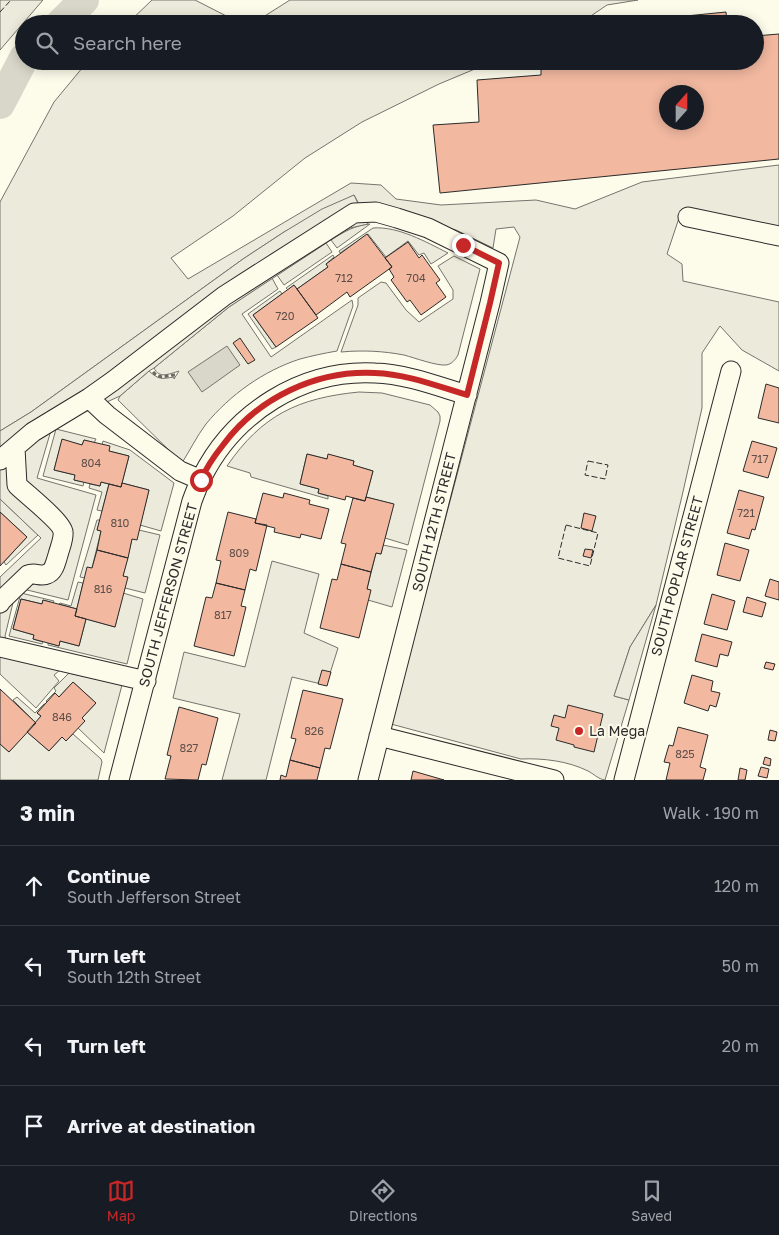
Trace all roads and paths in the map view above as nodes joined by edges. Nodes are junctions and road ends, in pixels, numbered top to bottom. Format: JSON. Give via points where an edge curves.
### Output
{"nodes":[{"id":1,"x":688,"y":217,"type":"dead end"},
{"id":2,"x":779,"y":236,"type":"edge"},
{"id":3,"x":151,"y":369,"type":"dead end"},
{"id":4,"x":731,"y":371,"type":"dead end"},
{"id":5,"x":177,"y":375,"type":"dead end"},
{"id":6,"x":467,"y":395,"type":"junction"},
{"id":7,"x":89,"y":398,"type":"junction"},
{"id":8,"x":15,"y":448,"type":"junction"},
{"id":9,"x":0,"y":460,"type":"edge"},
{"id":10,"x":201,"y":480,"type":"junction"},
{"id":11,"x":0,"y":603,"type":"edge"},
{"id":12,"x":0,"y":647,"type":"edge"},
{"id":13,"x":146,"y":681,"type":"junction"},
{"id":14,"x":379,"y":736,"type":"junction"},
{"id":15,"x":494,"y":773,"type":"edge"},
{"id":16,"x":119,"y":780,"type":"edge"},
{"id":17,"x":368,"y":780,"type":"edge"},
{"id":18,"x":554,"y":780,"type":"edge"},
{"id":19,"x":624,"y":780,"type":"edge"}],
"edges":[{"from":1,"to":2,"type":"street"},
{"from":3,"to":5,"type":"path","via":[[156,376]]},
{"from":4,"to":19,"type":"street","name":"SOUTH POPLAR STREET"},
{"from":6,"to":7,"type":"street","name":"SOUTH 12TH STREET","via":[[499,263],[428,228],[376,212],[354,213],[224,296]]},
{"from":6,"to":10,"type":"street","name":"SOUTH JEFFERSON STREET","via":[[405,377],[375,373],[320,378],[297,386],[250,415],[216,454]]},
{"from":6,"to":14,"type":"street","name":"SOUTH 12TH STREET"},
{"from":7,"to":8,"type":"street","via":[[34,432]]},
{"from":7,"to":10,"type":"street","via":[[180,471]]},
{"from":8,"to":9,"type":"street"},
{"from":8,"to":11,"type":"street","via":[[16,485],[58,522],[63,529],[63,538],[50,572],[28,575]]},
{"from":10,"to":13,"type":"street","name":"SOUTH JEFFERSON STREET","via":[[192,502]]},
{"from":12,"to":13,"type":"street"},
{"from":13,"to":16,"type":"street","name":"SOUTH JEFFERSON STREET"},
{"from":14,"to":15,"type":"street"},
{"from":14,"to":17,"type":"street","name":"SOUTH 12TH STREET"},
{"from":15,"to":18,"type":"street"}]}
